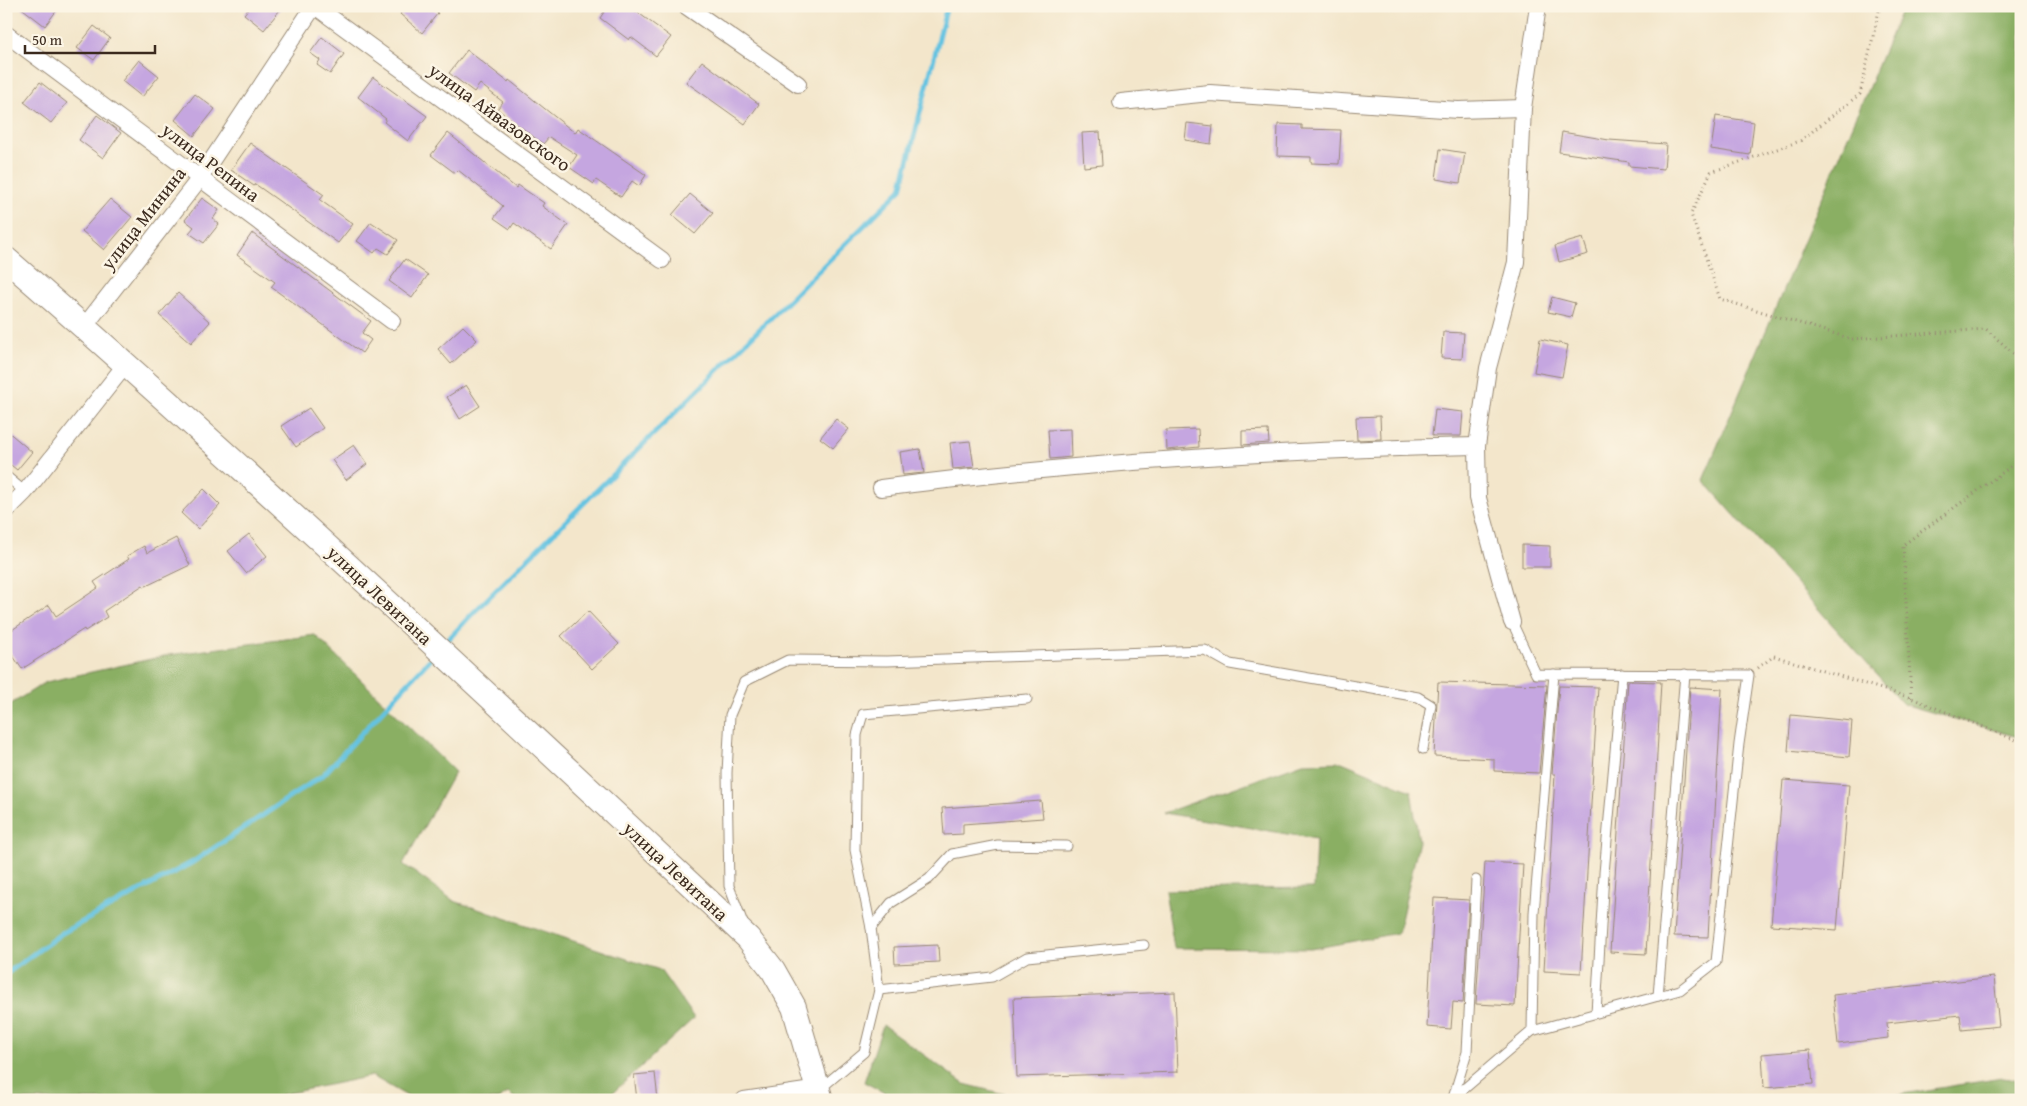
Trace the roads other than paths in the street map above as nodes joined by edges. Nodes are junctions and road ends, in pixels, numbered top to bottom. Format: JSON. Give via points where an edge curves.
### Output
{"nodes":[{"id":1,"x":315,"y":6,"type":"edge"},
{"id":2,"x":686,"y":6,"type":"edge"},
{"id":3,"x":1538,"y":6,"type":"edge"},
{"id":4,"x":6,"y":34,"type":"edge"},
{"id":5,"x":798,"y":84,"type":"dead end"},
{"id":6,"x":1121,"y":102,"type":"dead end"},
{"id":7,"x":1523,"y":108,"type":"junction"},
{"id":8,"x":200,"y":178,"type":"junction"},
{"id":9,"x":6,"y":259,"type":"edge"},
{"id":10,"x":662,"y":260,"type":"dead end"},
{"id":11,"x":392,"y":322,"type":"dead end"},
{"id":12,"x":84,"y":327,"type":"junction"},
{"id":13,"x":126,"y":364,"type":"junction"},
{"id":14,"x":1477,"y":446,"type":"junction"},
{"id":15,"x":6,"y":476,"type":"edge"},
{"id":16,"x":881,"y":488,"type":"dead end"},
{"id":17,"x":25,"y":492,"type":"junction"},
{"id":18,"x":6,"y":512,"type":"edge"},
{"id":19,"x":1512,"y":622,"type":"joint"},
{"id":20,"x":1554,"y":674,"type":"junction"},
{"id":21,"x":1622,"y":674,"type":"junction"},
{"id":22,"x":1685,"y":674,"type":"junction"},
{"id":23,"x":1027,"y":699,"type":"dead end"},
{"id":24,"x":1423,"y":749,"type":"dead end"},
{"id":25,"x":1067,"y":846,"type":"dead end"},
{"id":26,"x":1476,"y":880,"type":"dead end"},
{"id":27,"x":871,"y":928,"type":"junction"},
{"id":28,"x":748,"y":938,"type":"junction"},
{"id":29,"x":1144,"y":945,"type":"dead end"},
{"id":30,"x":879,"y":990,"type":"junction"},
{"id":31,"x":1658,"y":996,"type":"junction"},
{"id":32,"x":1596,"y":1014,"type":"junction"},
{"id":33,"x":1532,"y":1032,"type":"junction"},
{"id":34,"x":820,"y":1095,"type":"edge"},
{"id":35,"x":1452,"y":1099,"type":"edge"},
{"id":36,"x":744,"y":1100,"type":"edge"}],
"edges":[{"from":1,"to":8,"type":"street","name":"улица Минина"},
{"from":1,"to":10,"type":"street","name":"улица Айвазовского"},
{"from":2,"to":5,"type":"street"},
{"from":3,"to":7,"type":"street"},
{"from":4,"to":8,"type":"street","name":"улица Репина"},
{"from":6,"to":7,"type":"street","via":[[1210,93],[1458,110]]},
{"from":7,"to":14,"type":"street","via":[[1516,262],[1488,368]]},
{"from":8,"to":11,"type":"street","name":"улица Репина"},
{"from":8,"to":12,"type":"street","name":"улица Минина"},
{"from":9,"to":12,"type":"main road","name":"улица Левитана"},
{"from":12,"to":13,"type":"main road","name":"улица Левитана"},
{"from":13,"to":17,"type":"street"},
{"from":13,"to":28,"type":"main road","name":"улица Левитана","via":[[386,600]]},
{"from":14,"to":16,"type":"street","via":[[1316,449],[990,475]]},
{"from":14,"to":19,"type":"street","via":[[1478,498]]},
{"from":15,"to":17,"type":"lane"},
{"from":17,"to":18,"type":"street"},
{"from":19,"to":20,"type":"lane","via":[[1536,674]]},
{"from":20,"to":21,"type":"lane"},
{"from":20,"to":33,"type":"lane","via":[[1534,913]]},
{"from":21,"to":22,"type":"lane"},
{"from":21,"to":32,"type":"lane","via":[[1604,872]]},
{"from":22,"to":31,"type":"lane"},
{"from":22,"to":31,"type":"lane","via":[[1749,675],[1716,962],[1680,990]]},
{"from":23,"to":27,"type":"lane","via":[[863,714],[857,735],[855,850]]},
{"from":24,"to":28,"type":"lane","via":[[1431,705],[1418,697],[1230,664],[1206,650],[788,660],[744,682],[730,715],[727,773],[729,886]]},
{"from":25,"to":27,"type":"lane","via":[[998,845],[952,854],[929,879],[891,903]]},
{"from":26,"to":35,"type":"lane","via":[[1468,1052]]},
{"from":27,"to":30,"type":"lane"},
{"from":28,"to":34,"type":"main road","name":"улица Левитана","via":[[773,970],[794,1006]]},
{"from":29,"to":30,"type":"lane","via":[[1027,957],[992,977]]},
{"from":30,"to":34,"type":"lane","via":[[864,1052]]},
{"from":31,"to":32,"type":"lane"},
{"from":32,"to":33,"type":"lane"},
{"from":33,"to":35,"type":"lane"},
{"from":34,"to":36,"type":"street"}]}
